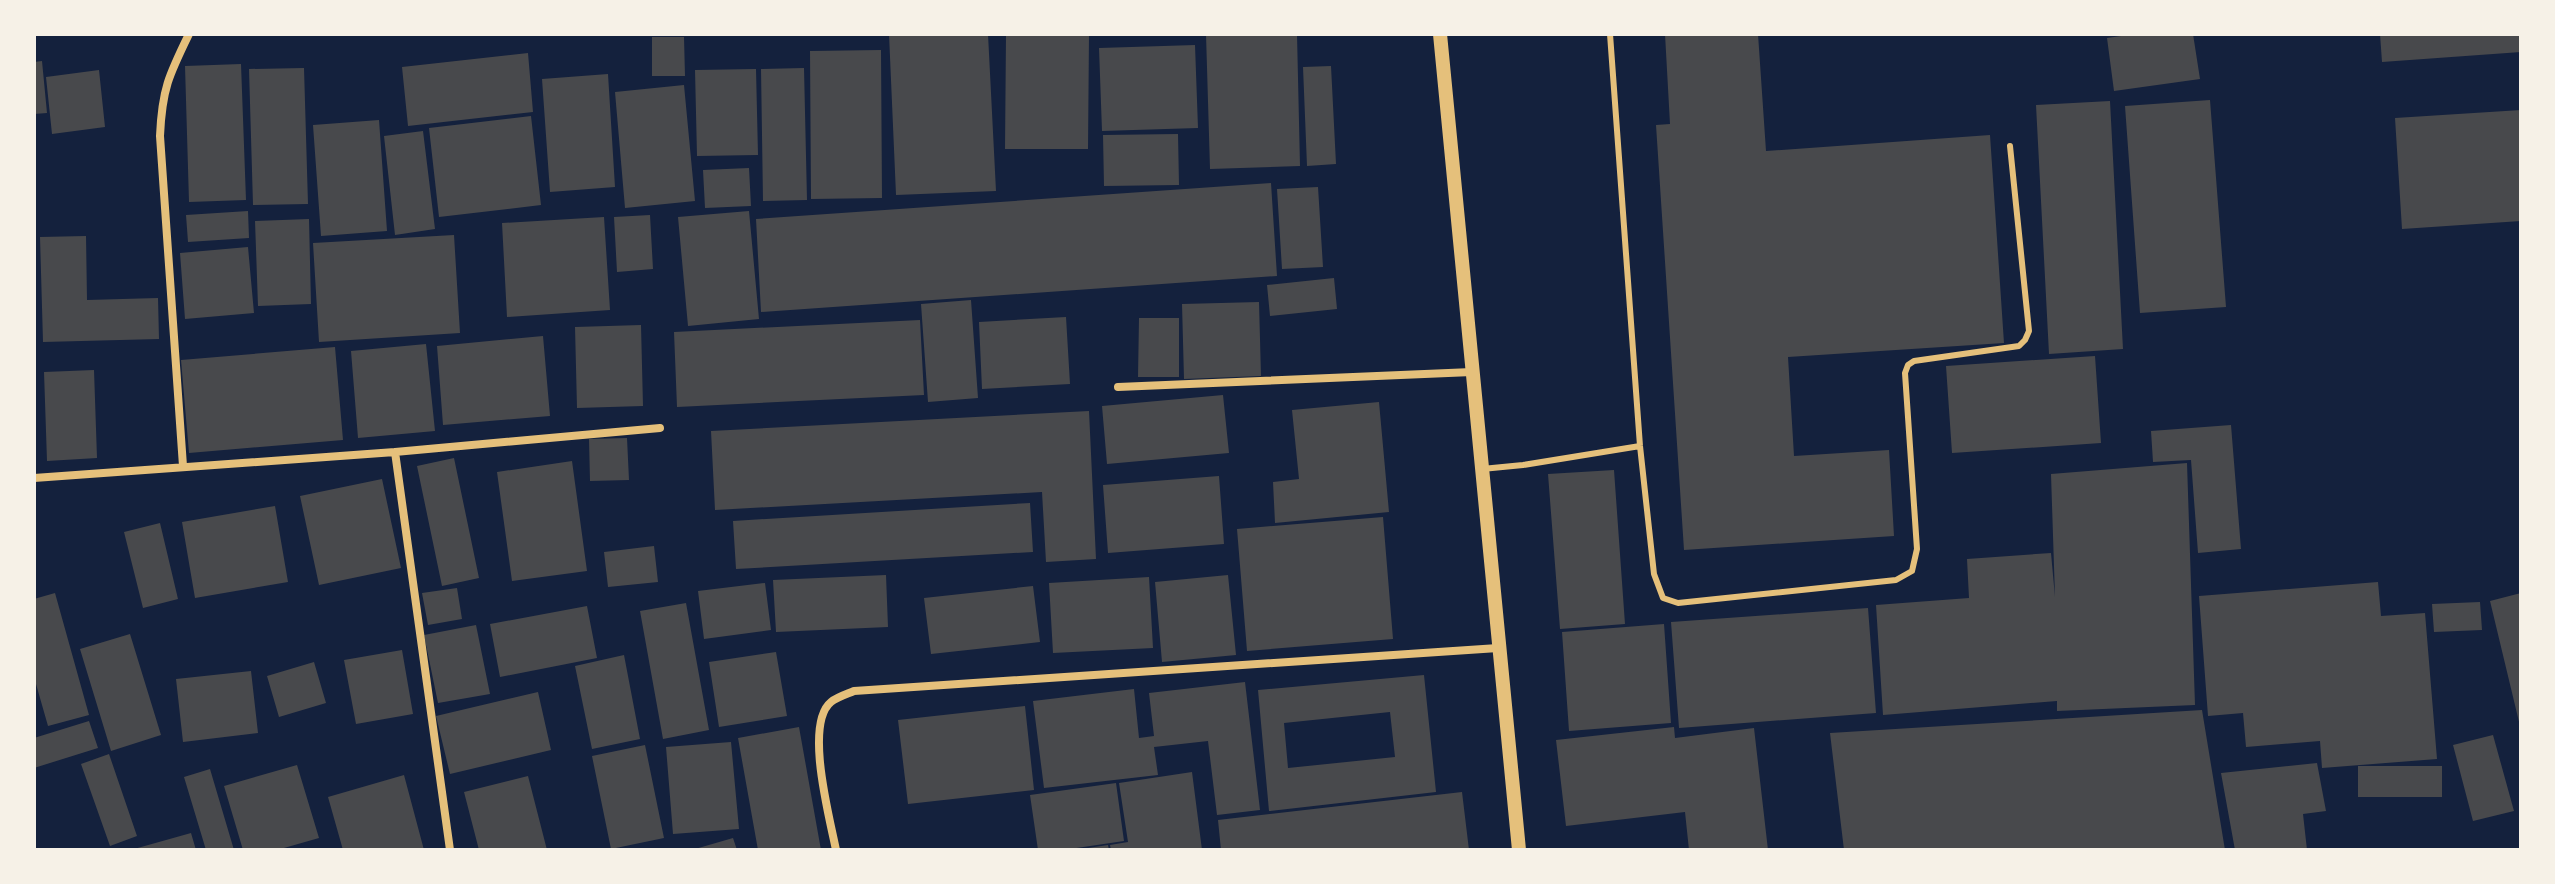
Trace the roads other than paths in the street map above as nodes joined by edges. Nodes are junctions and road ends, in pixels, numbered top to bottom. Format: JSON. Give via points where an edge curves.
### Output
{"nodes":[{"id":1,"x":190,"y":34,"type":"edge"},
{"id":2,"x":1440,"y":34,"type":"edge"},
{"id":3,"x":1610,"y":34,"type":"edge"},
{"id":4,"x":2010,"y":146,"type":"dead end"},
{"id":5,"x":1472,"y":372,"type":"junction"},
{"id":6,"x":1118,"y":387,"type":"dead end"},
{"id":7,"x":660,"y":428,"type":"dead end"},
{"id":8,"x":1640,"y":446,"type":"junction"},
{"id":9,"x":395,"y":452,"type":"junction"},
{"id":10,"x":183,"y":466,"type":"junction"},
{"id":11,"x":1482,"y":469,"type":"junction"},
{"id":12,"x":34,"y":478,"type":"edge"},
{"id":13,"x":1498,"y":648,"type":"junction"},
{"id":14,"x":450,"y":850,"type":"edge"},
{"id":15,"x":836,"y":850,"type":"edge"},
{"id":16,"x":1519,"y":850,"type":"edge"}],
"edges":[{"from":1,"to":10,"type":"street","via":[[161,99],[160,136]]},
{"from":2,"to":5,"type":"street"},
{"from":3,"to":8,"type":"lane"},
{"from":4,"to":8,"type":"lane","via":[[2029,331],[2019,346],[1908,365],[1917,549],[1912,571],[1896,580],[1864,584],[1678,603],[1663,598],[1654,574]]},
{"from":5,"to":6,"type":"street"},
{"from":5,"to":11,"type":"street"},
{"from":7,"to":9,"type":"street"},
{"from":8,"to":11,"type":"lane"},
{"from":9,"to":10,"type":"street"},
{"from":9,"to":14,"type":"street"},
{"from":10,"to":12,"type":"street"},
{"from":11,"to":13,"type":"street"},
{"from":13,"to":15,"type":"street","via":[[854,691],[830,702],[821,719],[818,755]]},
{"from":13,"to":16,"type":"street"}]}
